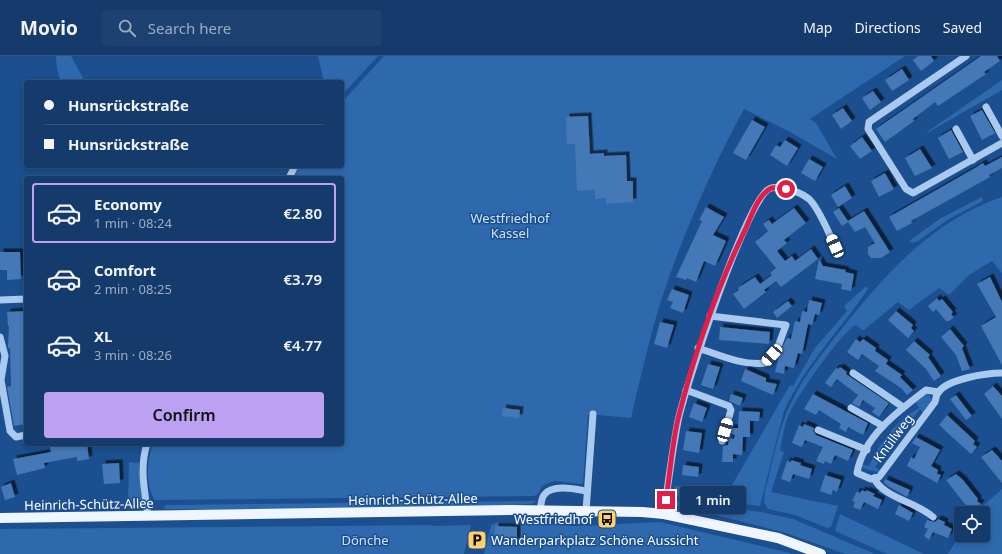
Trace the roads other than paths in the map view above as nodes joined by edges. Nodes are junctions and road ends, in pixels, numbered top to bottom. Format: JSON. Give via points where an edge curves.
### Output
{"nodes":[{"id":1,"x":966,"y":56,"type":"edge"},
{"id":2,"x":986,"y":107,"type":"dead end"},
{"id":3,"x":956,"y":129,"type":"dead end"},
{"id":4,"x":1002,"y":136,"type":"edge"},
{"id":5,"x":1002,"y":143,"type":"edge"},
{"id":6,"x":973,"y":160,"type":"junction"},
{"id":7,"x":835,"y":246,"type":"dead end"},
{"id":8,"x":24,"y":299,"type":"edge"},
{"id":9,"x":0,"y":300,"type":"edge"},
{"id":10,"x":710,"y":316,"type":"junction"},
{"id":11,"x":0,"y":337,"type":"edge"},
{"id":12,"x":698,"y":348,"type":"junction"},
{"id":13,"x":853,"y":373,"type":"dead end"},
{"id":14,"x":1002,"y":373,"type":"edge"},
{"id":15,"x":686,"y":390,"type":"junction"},
{"id":16,"x":938,"y":392,"type":"junction"},
{"id":17,"x":903,"y":407,"type":"junction"},
{"id":18,"x":851,"y":408,"type":"dead end"},
{"id":19,"x":593,"y":414,"type":"dead end"},
{"id":20,"x":883,"y":426,"type":"junction"},
{"id":21,"x":818,"y":430,"type":"dead end"},
{"id":22,"x":24,"y":435,"type":"edge"},
{"id":23,"x":722,"y":441,"type":"dead end"},
{"id":24,"x":146,"y":446,"type":"edge"},
{"id":25,"x":867,"y":450,"type":"junction"},
{"id":26,"x":874,"y":478,"type":"junction"},
{"id":27,"x":586,"y":491,"type":"junction"},
{"id":28,"x":540,"y":510,"type":"junction"},
{"id":29,"x":586,"y":511,"type":"junction"},
{"id":30,"x":664,"y":514,"type":"junction"},
{"id":31,"x":148,"y":516,"type":"junction"},
{"id":32,"x":933,"y":517,"type":"dead end"},
{"id":33,"x":0,"y":518,"type":"edge"},
{"id":34,"x":821,"y":554,"type":"edge"}],
"edges":[{"from":1,"to":6,"type":"street","via":[[869,122],[868,129],[906,189],[913,193]]},
{"from":2,"to":4,"type":"street"},
{"from":3,"to":6,"type":"street"},
{"from":5,"to":6,"type":"street"},
{"from":7,"to":10,"type":"street","via":[[809,199],[794,191],[777,187],[769,189],[760,199],[742,237]]},
{"from":8,"to":9,"type":"street"},
{"from":10,"to":12,"type":"street"},
{"from":10,"to":12,"type":"street","via":[[786,325],[779,344],[765,363],[735,360]]},
{"from":11,"to":22,"type":"street","via":[[5,356],[1,380],[10,432],[16,437]]},
{"from":12,"to":15,"type":"street"},
{"from":13,"to":17,"type":"street"},
{"from":14,"to":16,"type":"street","name":"Knüllweg","via":[[972,376],[951,383]]},
{"from":15,"to":23,"type":"street","via":[[729,406],[731,410]]},
{"from":15,"to":30,"type":"street","via":[[673,449]]},
{"from":16,"to":17,"type":"street","name":"Knüllweg","via":[[926,390]]},
{"from":16,"to":26,"type":"street","name":"Knüllweg","via":[[935,402],[879,477]]},
{"from":17,"to":20,"type":"street","name":"Knüllweg"},
{"from":18,"to":20,"type":"street"},
{"from":19,"to":27,"type":"street"},
{"from":20,"to":25,"type":"street","name":"Knüllweg"},
{"from":21,"to":25,"type":"street"},
{"from":24,"to":31,"type":"street","via":[[143,456],[143,479]]},
{"from":25,"to":26,"type":"street","name":"Knüllweg","via":[[857,473]]},
{"from":26,"to":32,"type":"street","via":[[877,485],[927,511]]},
{"from":27,"to":28,"type":"street","via":[[556,489],[548,492],[543,496]]},
{"from":27,"to":29,"type":"street"},
{"from":28,"to":29,"type":"main road","name":"Heinrich-Schütz-Allee"},
{"from":28,"to":31,"type":"main road","name":"Heinrich-Schütz-Allee"},
{"from":29,"to":30,"type":"main road","name":"Heinrich-Schütz-Allee"},
{"from":30,"to":34,"type":"main road","name":"Heinrich-Schütz-Allee","via":[[778,538]]},
{"from":31,"to":33,"type":"main road","name":"Heinrich-Schütz-Allee"}]}
